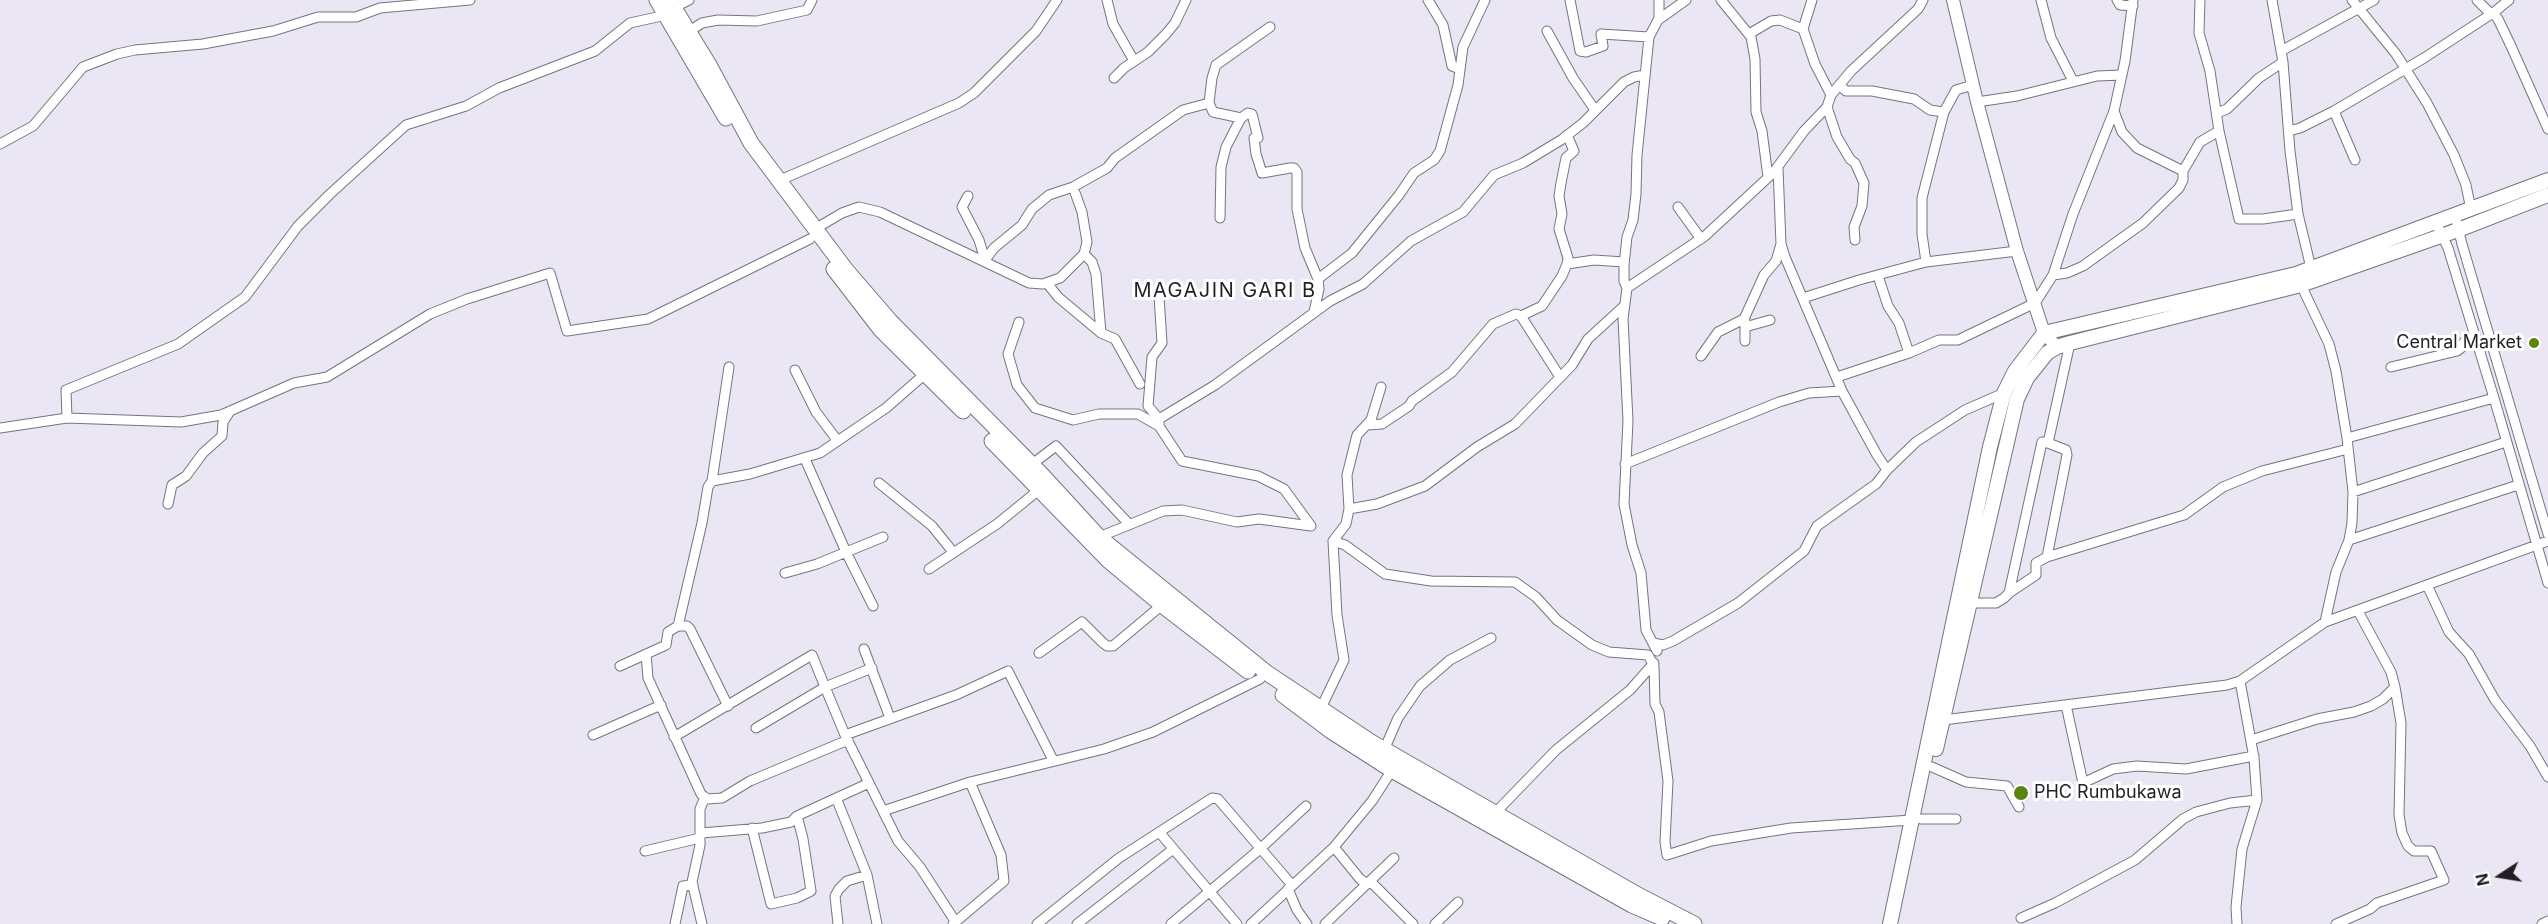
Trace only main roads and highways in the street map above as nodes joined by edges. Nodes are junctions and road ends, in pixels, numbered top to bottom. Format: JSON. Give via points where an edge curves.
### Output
{"nodes":[{"id":1,"x":657,"y":0,"type":"edge"},
{"id":2,"x":669,"y":8,"type":"edge"},
{"id":3,"x":2548,"y":180,"type":"edge"},
{"id":4,"x":2548,"y":195,"type":"edge"},
{"id":5,"x":2439,"y":229,"type":"junction"},
{"id":6,"x":818,"y":240,"type":"junction"},
{"id":7,"x":842,"y":272,"type":"junction"},
{"id":8,"x":1916,"y":819,"type":"junction"},
{"id":9,"x":1676,"y":924,"type":"edge"},
{"id":10,"x":1694,"y":924,"type":"edge"},
{"id":11,"x":1890,"y":924,"type":"edge"},
{"id":12,"x":1898,"y":924,"type":"edge"}],
"edges":[{"from":1,"to":2,"type":"main road"},
{"from":2,"to":6,"type":"main road","via":[[709,65],[751,142]]},
{"from":2,"to":6,"type":"main road","via":[[742,147]]},
{"from":3,"to":5,"type":"main road","via":[[2456,216]]},
{"from":4,"to":5,"type":"main road","via":[[2458,230]]},
{"from":5,"to":8,"type":"main road","via":[[2301,285],[2064,345],[2035,366],[2017,399],[1932,767]]},
{"from":5,"to":8,"type":"main road","via":[[2296,274],[2044,333],[2015,371],[2004,393]]},
{"from":6,"to":7,"type":"main road"},
{"from":7,"to":9,"type":"main road","via":[[881,330],[1109,561],[1162,605],[1331,731],[1392,770],[1632,905]]},
{"from":7,"to":10,"type":"main road","via":[[1099,537],[1267,673],[1384,750]]},
{"from":8,"to":11,"type":"main road"},
{"from":8,"to":12,"type":"main road"}]}
